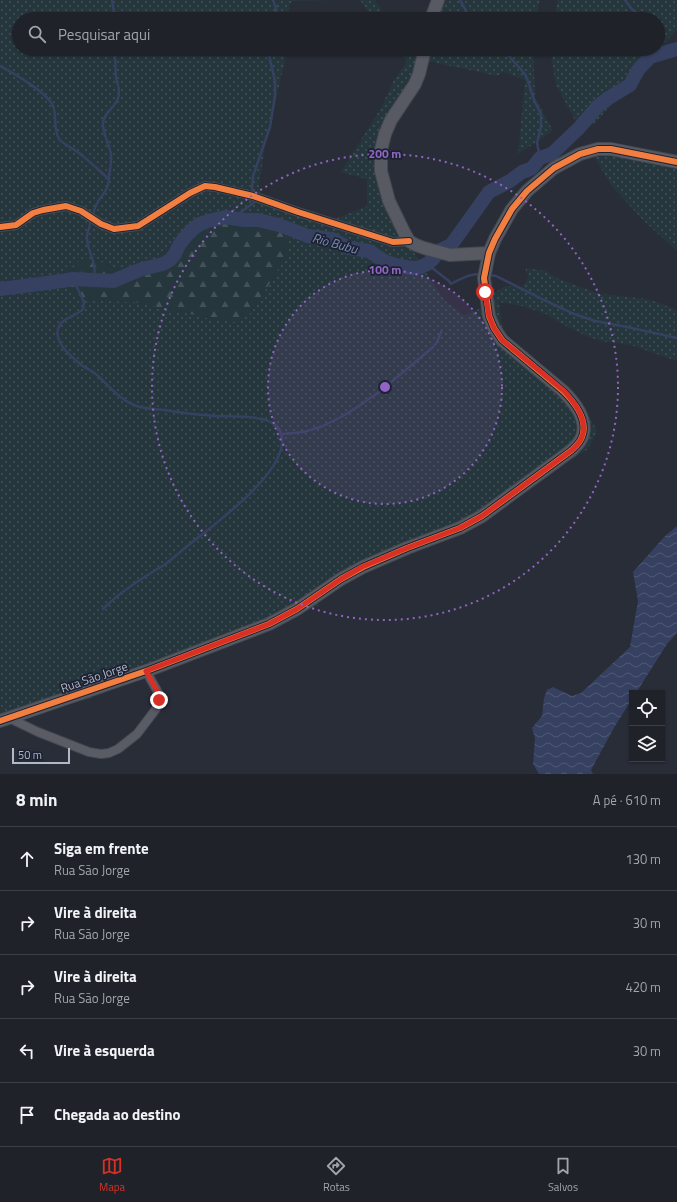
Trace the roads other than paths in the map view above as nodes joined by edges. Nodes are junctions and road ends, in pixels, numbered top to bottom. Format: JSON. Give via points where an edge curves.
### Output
{"nodes":[{"id":1,"x":438,"y":0,"type":"edge"},
{"id":2,"x":434,"y":12,"type":"edge"},
{"id":3,"x":424,"y":56,"type":"edge"},
{"id":4,"x":677,"y":162,"type":"edge"},
{"id":5,"x":0,"y":227,"type":"edge"},
{"id":6,"x":409,"y":240,"type":"junction"},
{"id":7,"x":489,"y":253,"type":"junction"},
{"id":8,"x":146,"y":671,"type":"junction"},
{"id":9,"x":4,"y":719,"type":"edge"}],
"edges":[{"from":1,"to":2,"type":"street"},
{"from":3,"to":6,"type":"street","via":[[416,84],[391,120],[381,150],[381,171],[390,201]]},
{"from":4,"to":7,"type":"street","name":"Rua São Jorge","via":[[611,150],[598,149],[580,154],[554,168],[527,191],[494,239]]},
{"from":5,"to":6,"type":"street","via":[[16,225],[33,213],[66,206],[114,229],[138,226],[205,186],[253,196],[393,242]]},
{"from":6,"to":7,"type":"street","via":[[424,248],[450,255]]},
{"from":7,"to":8,"type":"street","name":"Rua São Jorge","via":[[484,278],[489,316],[494,328],[502,340],[572,400],[583,420],[584,432],[580,441],[471,524],[362,567],[269,624]]},
{"from":8,"to":9,"type":"street","name":"Rua São Jorge"},
{"from":8,"to":9,"type":"street","via":[[160,696],[156,709],[137,734],[109,753],[89,752]]}]}
